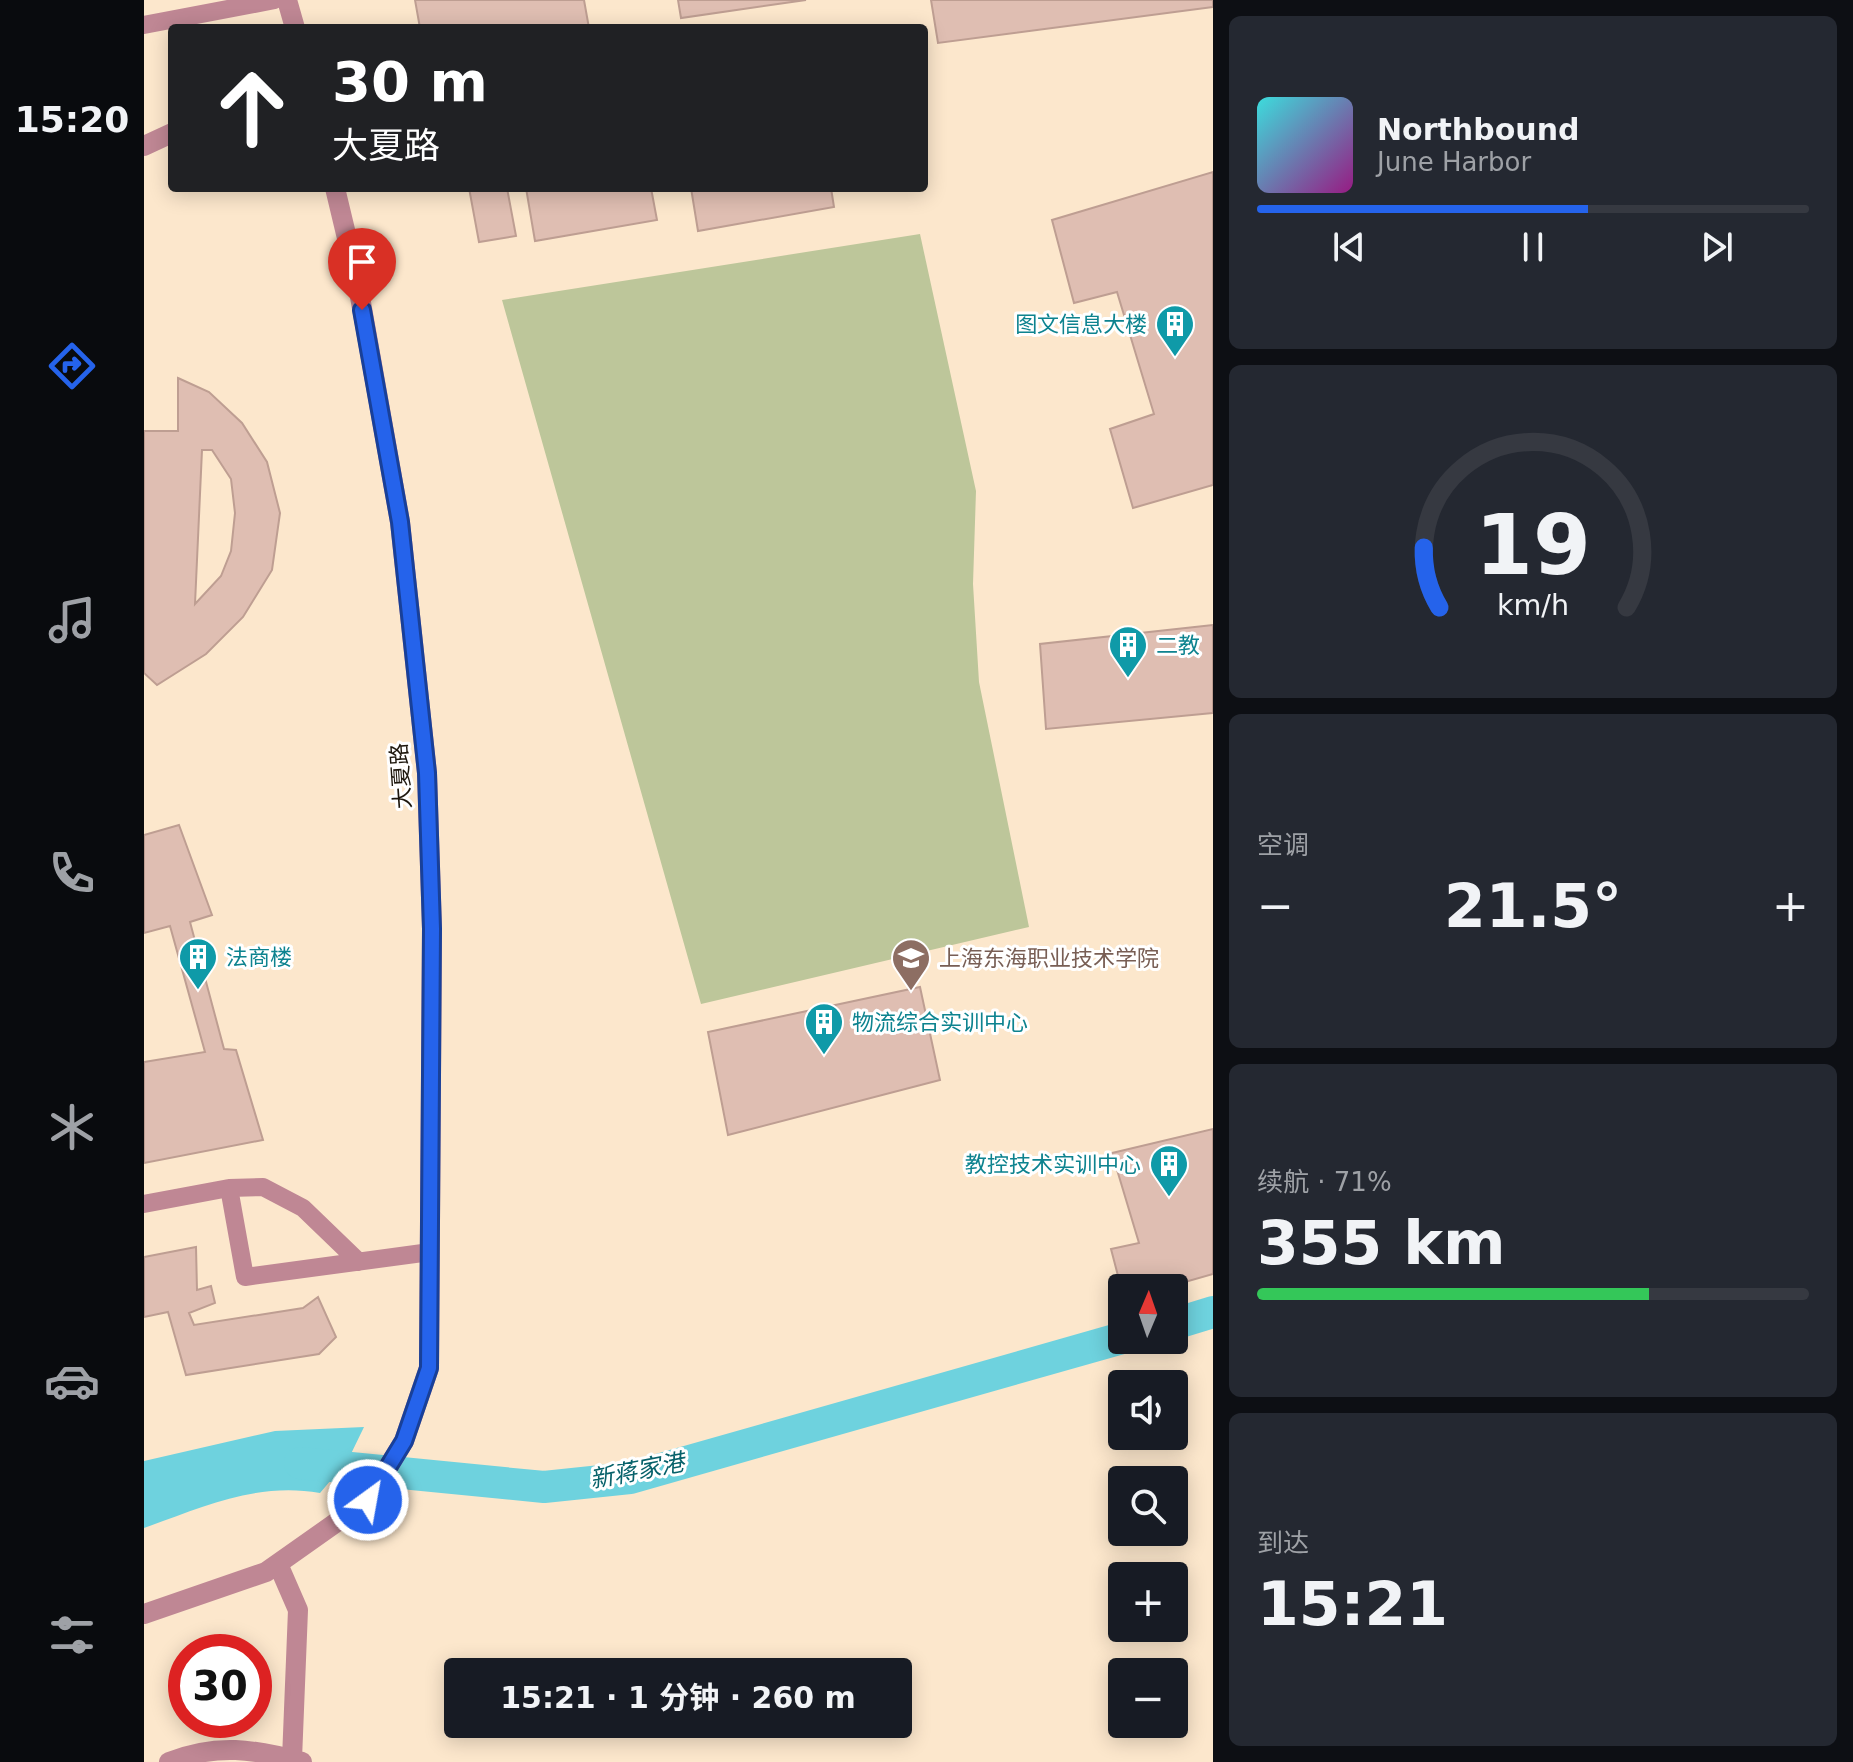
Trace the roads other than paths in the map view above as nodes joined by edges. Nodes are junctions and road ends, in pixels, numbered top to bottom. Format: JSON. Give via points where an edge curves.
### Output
{"nodes":[{"id":1,"x":275,"y":0,"type":"edge"},
{"id":2,"x":287,"y":0,"type":"edge"},
{"id":3,"x":294,"y":24,"type":"edge"},
{"id":4,"x":144,"y":25,"type":"edge"},
{"id":5,"x":168,"y":135,"type":"edge"},
{"id":6,"x":144,"y":146,"type":"edge"},
{"id":7,"x":336,"y":192,"type":"edge"},
{"id":8,"x":229,"y":1188,"type":"junction"},
{"id":9,"x":144,"y":1204,"type":"edge"},
{"id":10,"x":430,"y":1252,"type":"junction"},
{"id":11,"x":359,"y":1262,"type":"junction"},
{"id":12,"x":278,"y":1564,"type":"junction"},
{"id":13,"x":144,"y":1614,"type":"edge"},
{"id":14,"x":297,"y":1761,"type":"edge"},
{"id":15,"x":169,"y":1762,"type":"edge"}],
"edges":[{"from":1,"to":4,"type":"street"},
{"from":2,"to":3,"type":"street"},
{"from":5,"to":6,"type":"street"},
{"from":7,"to":10,"type":"street","name":"大夏路","via":[[400,522],[427,773],[432,929]]},
{"from":8,"to":9,"type":"street"},
{"from":8,"to":11,"type":"street","via":[[263,1187],[303,1208]]},
{"from":8,"to":11,"type":"street","via":[[245,1277]]},
{"from":10,"to":11,"type":"street"},
{"from":10,"to":12,"type":"street","name":"大夏路","via":[[429,1368],[404,1441],[368,1500]]},
{"from":12,"to":13,"type":"street","name":"大夏路"},
{"from":12,"to":14,"type":"street","via":[[298,1610]]},
{"from":14,"to":15,"type":"street","via":[[258,1749],[193,1753]]}]}
